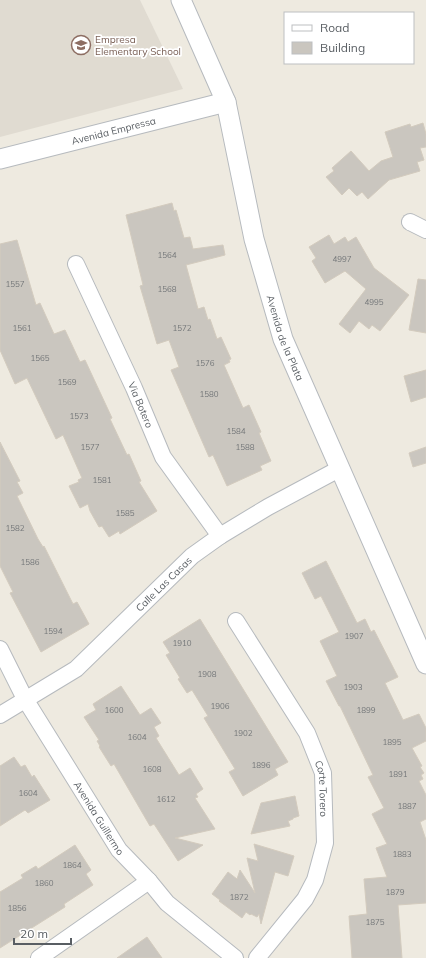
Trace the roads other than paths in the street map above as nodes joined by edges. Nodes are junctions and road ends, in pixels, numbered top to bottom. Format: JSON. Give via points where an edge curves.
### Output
{"nodes":[{"id":1,"x":181,"y":0,"type":"edge"},
{"id":2,"x":226,"y":102,"type":"junction"},
{"id":3,"x":0,"y":159,"type":"edge"},
{"id":4,"x":410,"y":222,"type":"dead end"},
{"id":5,"x":426,"y":230,"type":"edge"},
{"id":6,"x":76,"y":264,"type":"dead end"},
{"id":7,"x":339,"y":469,"type":"junction"},
{"id":8,"x":220,"y":536,"type":"junction"},
{"id":9,"x":236,"y":621,"type":"dead end"},
{"id":10,"x":0,"y":649,"type":"edge"},
{"id":11,"x":426,"y":664,"type":"edge"},
{"id":12,"x":25,"y":700,"type":"junction"},
{"id":13,"x":0,"y":715,"type":"edge"},
{"id":14,"x":149,"y":881,"type":"junction"},
{"id":15,"x":39,"y":958,"type":"edge"},
{"id":16,"x":235,"y":958,"type":"edge"},
{"id":17,"x":257,"y":958,"type":"edge"}],
"edges":[{"from":1,"to":2,"type":"street","name":"Avenida de la Plata"},
{"from":2,"to":3,"type":"street","name":"Avenida Empressa"},
{"from":2,"to":7,"type":"street","name":"Avenida de la Plata","via":[[254,239],[283,339]]},
{"from":4,"to":5,"type":"street"},
{"from":6,"to":8,"type":"street","name":"Via Botero","via":[[163,457]]},
{"from":7,"to":8,"type":"street","name":"Calle Las Casas"},
{"from":7,"to":11,"type":"street","name":"Avenida de la Plata"},
{"from":8,"to":12,"type":"street","name":"Calle Las Casas","via":[[192,556],[76,669]]},
{"from":9,"to":17,"type":"street","name":"Corte Torero","via":[[307,733],[323,773],[325,843],[315,880],[305,899]]},
{"from":10,"to":12,"type":"street","name":"Avenida Guillermo"},
{"from":12,"to":13,"type":"street","name":"Calle Las Casas"},
{"from":12,"to":14,"type":"street","name":"Avenida Guillermo","via":[[119,850]]},
{"from":14,"to":15,"type":"street"},
{"from":14,"to":16,"type":"street","name":"Avenida Guillermo","via":[[167,903]]}]}
